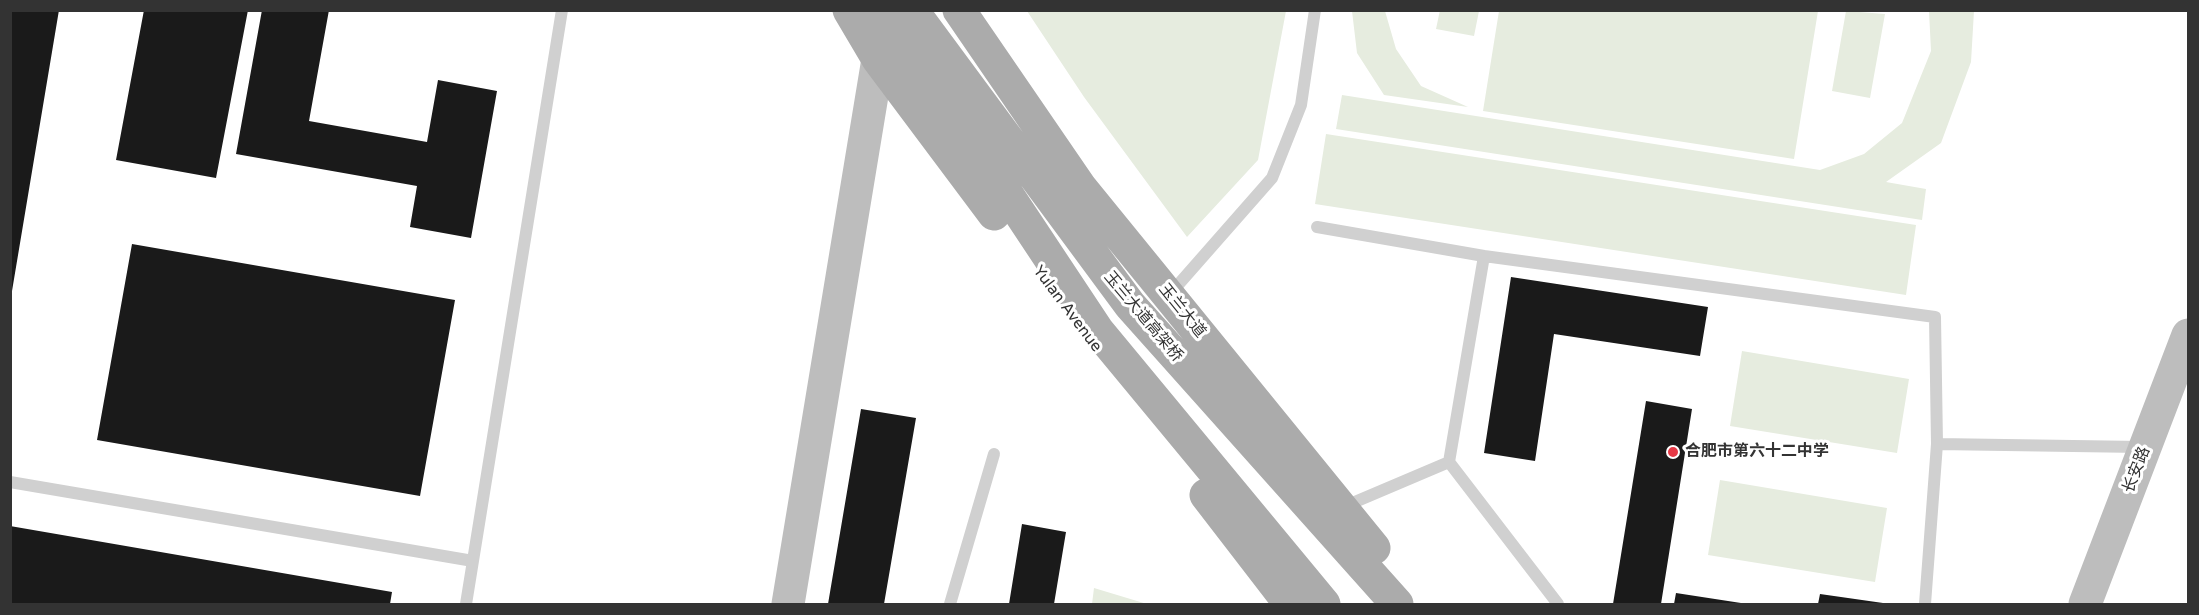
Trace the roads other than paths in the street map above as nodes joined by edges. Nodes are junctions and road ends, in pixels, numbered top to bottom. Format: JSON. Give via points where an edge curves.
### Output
{"nodes":[{"id":1,"x":562,"y":10,"type":"edge"},
{"id":2,"x":849,"y":10,"type":"edge"},
{"id":3,"x":885,"y":10,"type":"edge"},
{"id":4,"x":912,"y":10,"type":"edge"},
{"id":5,"x":959,"y":10,"type":"edge"},
{"id":6,"x":1315,"y":10,"type":"edge"},
{"id":7,"x":878,"y":59,"type":"junction"},
{"id":8,"x":1317,"y":227,"type":"dead end"},
{"id":9,"x":1484,"y":256,"type":"junction"},
{"id":10,"x":1169,"y":295,"type":"junction"},
{"id":11,"x":2188,"y":335,"type":"edge"},
{"id":12,"x":1937,"y":444,"type":"junction"},
{"id":13,"x":2145,"y":448,"type":"junction"},
{"id":14,"x":994,"y":454,"type":"dead end"},
{"id":15,"x":1449,"y":462,"type":"junction"},
{"id":16,"x":10,"y":482,"type":"edge"},
{"id":17,"x":1342,"y":508,"type":"junction"},
{"id":18,"x":473,"y":561,"type":"junction"},
{"id":19,"x":466,"y":604,"type":"edge"},
{"id":20,"x":788,"y":604,"type":"edge"},
{"id":21,"x":950,"y":604,"type":"edge"},
{"id":22,"x":1290,"y":604,"type":"edge"},
{"id":23,"x":1324,"y":604,"type":"edge"},
{"id":24,"x":1397,"y":604,"type":"edge"},
{"id":25,"x":1417,"y":604,"type":"edge"},
{"id":26,"x":1558,"y":604,"type":"edge"},
{"id":27,"x":1925,"y":604,"type":"edge"},
{"id":28,"x":2085,"y":604,"type":"edge"}],
"edges":[{"from":1,"to":18,"type":"lane"},
{"from":2,"to":7,"type":"main road","name":"Yulan Avenue"},
{"from":3,"to":23,"type":"main road","via":[[1098,331]]},
{"from":4,"to":24,"type":"main road","name":"玉兰大道高架桥","via":[[1130,305]]},
{"from":5,"to":10,"type":"main road","name":"玉兰大道","via":[[1081,188]]},
{"from":6,"to":10,"type":"lane","via":[[1301,105],[1272,178]]},
{"from":7,"to":20,"type":"street"},
{"from":7,"to":22,"type":"main road","name":"Yulan Avenue"},
{"from":8,"to":9,"type":"lane"},
{"from":9,"to":12,"type":"lane","via":[[1935,317]]},
{"from":9,"to":15,"type":"lane"},
{"from":10,"to":17,"type":"main road","name":"玉兰大道"},
{"from":11,"to":13,"type":"street","name":"长安路"},
{"from":12,"to":13,"type":"lane"},
{"from":12,"to":27,"type":"lane"},
{"from":13,"to":28,"type":"street","name":"长安路"},
{"from":14,"to":21,"type":"lane"},
{"from":15,"to":17,"type":"lane"},
{"from":15,"to":26,"type":"lane"},
{"from":16,"to":18,"type":"lane"},
{"from":17,"to":25,"type":"main road","name":"玉兰大道"},
{"from":18,"to":19,"type":"lane"}]}
